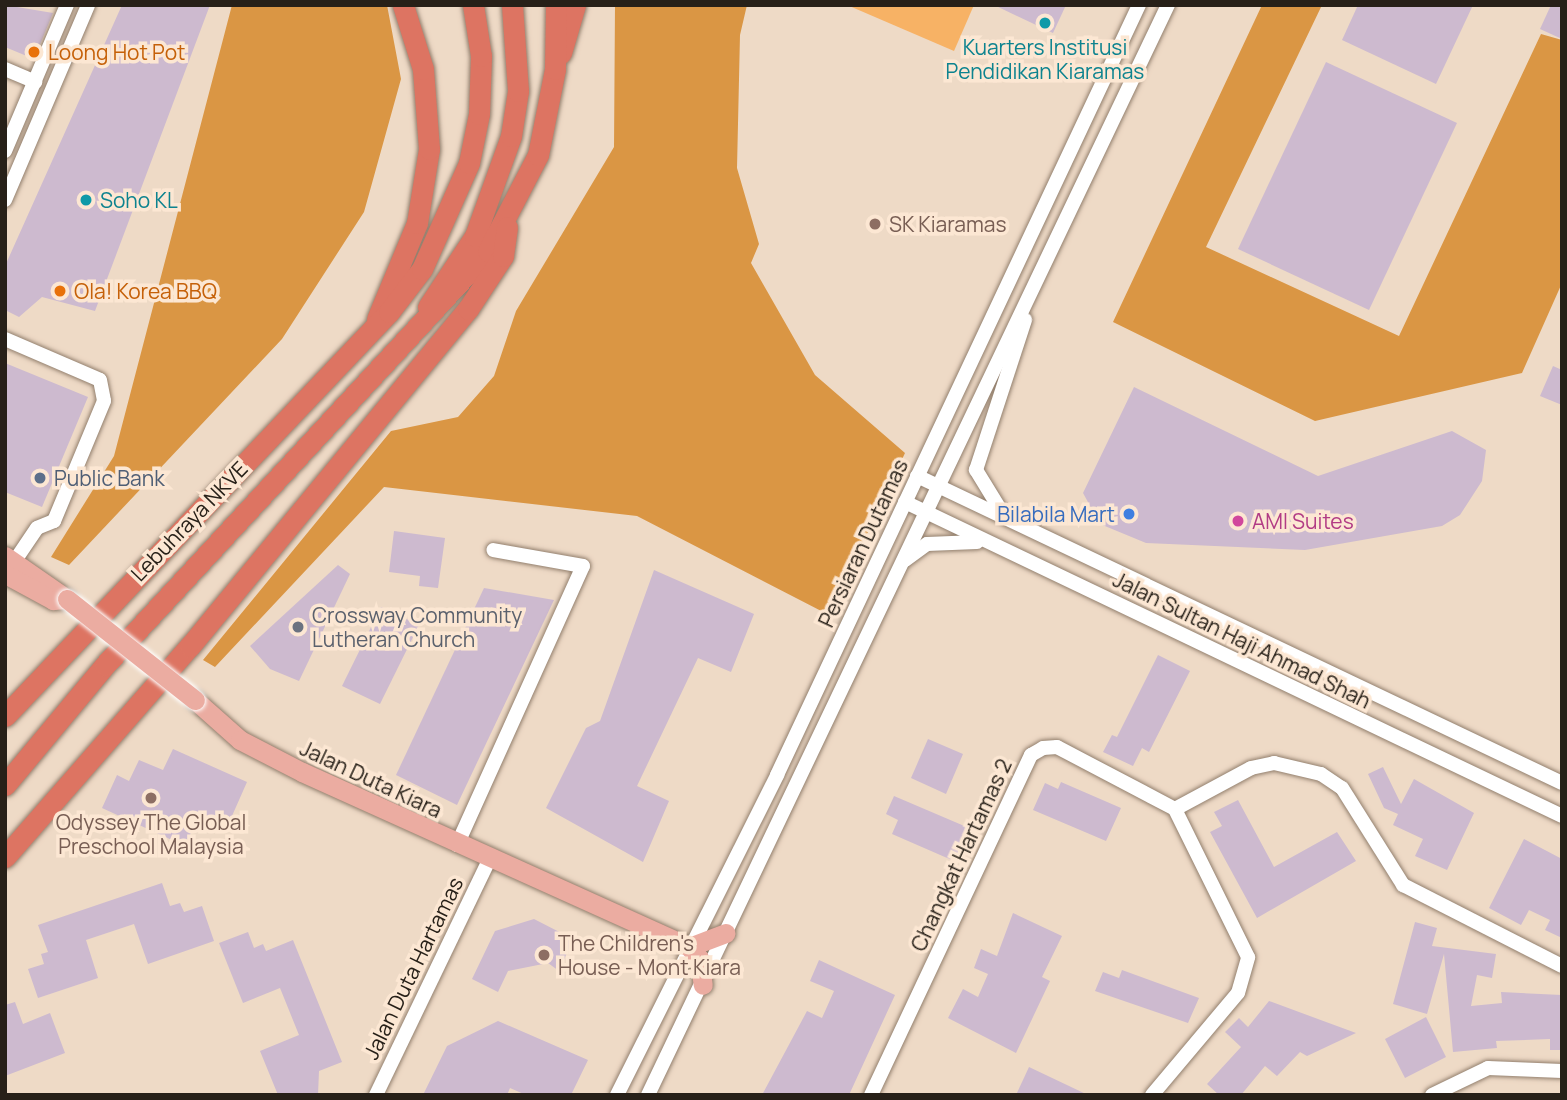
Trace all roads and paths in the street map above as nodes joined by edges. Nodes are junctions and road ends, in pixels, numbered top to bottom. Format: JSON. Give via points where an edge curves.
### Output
{"nodes":[{"id":1,"x":67,"y":5,"type":"edge"},
{"id":2,"x":88,"y":5,"type":"edge"},
{"id":3,"x":403,"y":5,"type":"edge"},
{"id":4,"x":473,"y":5,"type":"edge"},
{"id":5,"x":512,"y":5,"type":"edge"},
{"id":6,"x":556,"y":5,"type":"edge"},
{"id":7,"x":575,"y":5,"type":"edge"},
{"id":8,"x":1139,"y":5,"type":"edge"},
{"id":9,"x":1168,"y":5,"type":"edge"},
{"id":10,"x":5,"y":69,"type":"edge"},
{"id":11,"x":555,"y":69,"type":"junction"},
{"id":12,"x":35,"y":82,"type":"junction"},
{"id":13,"x":5,"y":151,"type":"edge"},
{"id":14,"x":5,"y":200,"type":"edge"},
{"id":15,"x":509,"y":216,"type":"junction"},
{"id":16,"x":1033,"y":288,"type":"junction"},
{"id":17,"x":375,"y":328,"type":"junction"},
{"id":18,"x":5,"y":339,"type":"edge"},
{"id":19,"x":405,"y":342,"type":"junction"},
{"id":20,"x":917,"y":476,"type":"junction"},
{"id":21,"x":939,"y":486,"type":"junction"},
{"id":22,"x":905,"y":502,"type":"junction"},
{"id":23,"x":926,"y":513,"type":"junction"},
{"id":24,"x":1005,"y":518,"type":"junction"},
{"id":25,"x":992,"y":544,"type":"junction"},
{"id":26,"x":493,"y":550,"type":"dead end"},
{"id":27,"x":903,"y":561,"type":"junction"},
{"id":28,"x":9,"y":564,"type":"edge"},
{"id":29,"x":5,"y":716,"type":"edge"},
{"id":30,"x":1562,"y":783,"type":"edge"},
{"id":31,"x":5,"y":785,"type":"edge"},
{"id":32,"x":1175,"y":809,"type":"junction"},
{"id":33,"x":1562,"y":816,"type":"edge"},
{"id":34,"x":460,"y":840,"type":"junction"},
{"id":35,"x":5,"y":857,"type":"edge"},
{"id":36,"x":489,"y":860,"type":"junction"},
{"id":37,"x":725,"y":933,"type":"junction"},
{"id":38,"x":689,"y":947,"type":"junction"},
{"id":39,"x":1562,"y":966,"type":"edge"},
{"id":40,"x":703,"y":985,"type":"junction"},
{"id":41,"x":1562,"y":1071,"type":"edge"},
{"id":42,"x":376,"y":1095,"type":"edge"},
{"id":43,"x":617,"y":1095,"type":"edge"},
{"id":44,"x":648,"y":1095,"type":"edge"},
{"id":45,"x":871,"y":1095,"type":"edge"},
{"id":46,"x":1152,"y":1095,"type":"edge"},
{"id":47,"x":1432,"y":1095,"type":"edge"}],
"edges":[{"from":1,"to":12,"type":"street"},
{"from":2,"to":14,"type":"street"},
{"from":3,"to":17,"type":"highway","via":[[423,69],[429,126],[423,201]]},
{"from":4,"to":17,"type":"highway","name":"Lebuhraya NKVE","via":[[481,57],[469,163],[422,269]]},
{"from":5,"to":19,"type":"highway","via":[[518,91],[499,178],[475,236]]},
{"from":6,"to":11,"type":"highway"},
{"from":7,"to":11,"type":"highway"},
{"from":8,"to":20,"type":"street","name":"Persiaran Dutamas"},
{"from":9,"to":16,"type":"street","name":"Persiaran Dutamas"},
{"from":10,"to":12,"type":"street"},
{"from":11,"to":15,"type":"highway","via":[[538,155]]},
{"from":12,"to":13,"type":"street"},
{"from":15,"to":19,"type":"highway","via":[[456,292]]},
{"from":15,"to":35,"type":"highway","via":[[503,256],[468,309]]},
{"from":16,"to":21,"type":"street","name":"Persiaran Dutamas"},
{"from":16,"to":24,"type":"street","via":[[976,470]]},
{"from":17,"to":29,"type":"highway","name":"Lebuhraya NKVE"},
{"from":18,"to":28,"type":"street","via":[[100,380],[104,401],[54,521],[37,528]]},
{"from":19,"to":31,"type":"highway","via":[[105,665]]},
{"from":20,"to":21,"type":"street","name":"Jalan Sultan Haji Ahmad Shah"},
{"from":20,"to":22,"type":"street","name":"Persiaran Dutamas"},
{"from":21,"to":23,"type":"street","name":"Persiaran Dutamas"},
{"from":21,"to":24,"type":"street","name":"Jalan Sultan Haji Ahmad Shah"},
{"from":22,"to":23,"type":"street","name":"Jalan Sultan Haji Ahmad Shah"},
{"from":22,"to":38,"type":"street","name":"Persiaran Dutamas"},
{"from":23,"to":25,"type":"street","name":"Jalan Sultan Haji Ahmad Shah"},
{"from":23,"to":27,"type":"street","name":"Persiaran Dutamas"},
{"from":24,"to":30,"type":"street","name":"Jalan Sultan Haji Ahmad Shah"},
{"from":25,"to":27,"type":"street","via":[[951,538],[928,544]]},
{"from":25,"to":33,"type":"street","name":"Jalan Sultan Haji Ahmad Shah"},
{"from":26,"to":34,"type":"street","via":[[583,566]]},
{"from":27,"to":37,"type":"street","name":"Persiaran Dutamas"},
{"from":28,"to":34,"type":"main road","name":"Jalan Duta Kiara","bridge":true,"via":[[53,600],[67,599],[240,740]]},
{"from":32,"to":39,"type":"street","via":[[1251,768],[1274,763],[1321,774],[1342,788],[1403,885]]},
{"from":32,"to":45,"type":"street","name":"Changkat Hartamas 2","via":[[1057,747],[1031,755]]},
{"from":32,"to":46,"type":"street","via":[[1248,957],[1238,993]]},
{"from":34,"to":36,"type":"main road","name":"Jalan Duta Kiara"},
{"from":36,"to":38,"type":"main road","name":"Jalan Duta Kiara"},
{"from":36,"to":42,"type":"street","name":"Jalan Duta Hartamas"},
{"from":37,"to":38,"type":"main road"},
{"from":37,"to":40,"type":"street","name":"Persiaran Dutamas"},
{"from":38,"to":40,"type":"main road","via":[[699,958]]},
{"from":38,"to":43,"type":"street","name":"Persiaran Dutamas"},
{"from":40,"to":44,"type":"street","name":"Persiaran Dutamas"},
{"from":41,"to":47,"type":"street","via":[[1488,1068]]}]}
